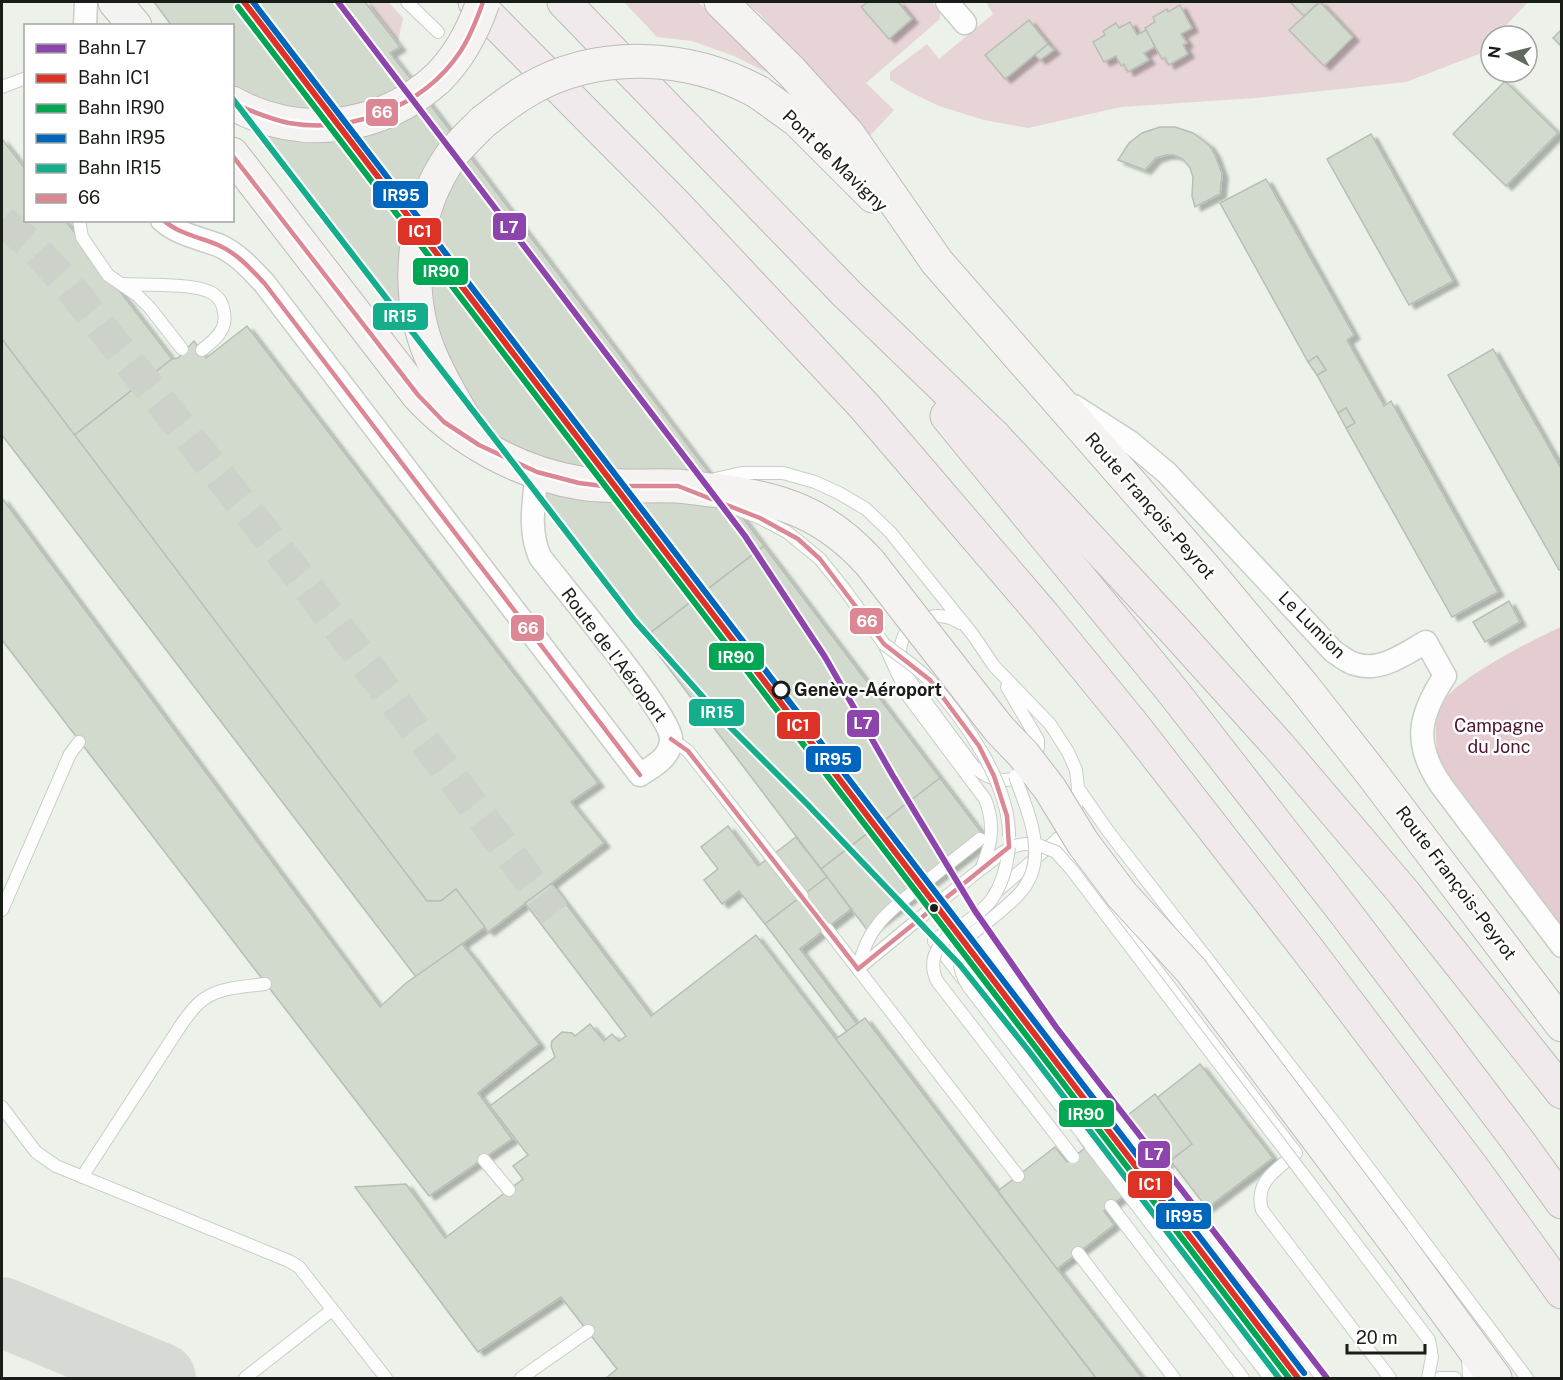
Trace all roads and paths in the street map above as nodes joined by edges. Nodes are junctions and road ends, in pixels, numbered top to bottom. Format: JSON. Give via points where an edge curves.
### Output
{"nodes":[{"id":1,"x":86,"y":2,"type":"edge"},
{"id":2,"x":115,"y":2,"type":"edge"},
{"id":3,"x":407,"y":2,"type":"edge"},
{"id":4,"x":476,"y":2,"type":"edge"},
{"id":5,"x":483,"y":2,"type":"edge"},
{"id":6,"x":564,"y":2,"type":"edge"},
{"id":7,"x":721,"y":2,"type":"edge"},
{"id":8,"x":947,"y":2,"type":"edge"},
{"id":9,"x":965,"y":23,"type":"dead end"},
{"id":10,"x":85,"y":24,"type":"edge"},
{"id":11,"x":133,"y":24,"type":"edge"},
{"id":12,"x":438,"y":32,"type":"dead end"},
{"id":13,"x":24,"y":79,"type":"edge"},
{"id":14,"x":2,"y":87,"type":"edge"},
{"id":15,"x":234,"y":104,"type":"edge"},
{"id":16,"x":234,"y":157,"type":"edge"},
{"id":17,"x":79,"y":222,"type":"edge"},
{"id":18,"x":165,"y":222,"type":"edge"},
{"id":19,"x":937,"y":262,"type":"junction"},
{"id":20,"x":123,"y":284,"type":"junction"},
{"id":21,"x":847,"y":294,"type":"junction"},
{"id":22,"x":182,"y":349,"type":"dead end"},
{"id":23,"x":202,"y":350,"type":"dead end"},
{"id":24,"x":1053,"y":392,"type":"junction"},
{"id":25,"x":479,"y":445,"type":"junction"},
{"id":26,"x":537,"y":472,"type":"junction"},
{"id":27,"x":678,"y":486,"type":"junction"},
{"id":28,"x":970,"y":634,"type":"junction"},
{"id":29,"x":884,"y":644,"type":"junction"},
{"id":30,"x":994,"y":666,"type":"junction"},
{"id":31,"x":671,"y":739,"type":"junction"},
{"id":32,"x":79,"y":742,"type":"dead end"},
{"id":33,"x":1009,"y":757,"type":"junction"},
{"id":34,"x":1064,"y":789,"type":"junction"},
{"id":35,"x":986,"y":838,"type":"junction"},
{"id":36,"x":1057,"y":839,"type":"junction"},
{"id":37,"x":1009,"y":842,"type":"junction"},
{"id":38,"x":1036,"y":844,"type":"junction"},
{"id":39,"x":981,"y":869,"type":"junction"},
{"id":40,"x":801,"y":896,"type":"dead end"},
{"id":41,"x":2,"y":910,"type":"edge"},
{"id":42,"x":968,"y":916,"type":"junction"},
{"id":43,"x":827,"y":929,"type":"dead end"},
{"id":44,"x":1562,"y":946,"type":"edge"},
{"id":45,"x":858,"y":969,"type":"junction"},
{"id":46,"x":265,"y":984,"type":"dead end"},
{"id":47,"x":1562,"y":1025,"type":"edge"},
{"id":48,"x":1562,"y":1092,"type":"edge"},
{"id":49,"x":2,"y":1107,"type":"edge"},
{"id":50,"x":1086,"y":1140,"type":"junction"},
{"id":51,"x":1073,"y":1157,"type":"dead end"},
{"id":52,"x":484,"y":1160,"type":"dead end"},
{"id":53,"x":1018,"y":1176,"type":"dead end"},
{"id":54,"x":82,"y":1177,"type":"junction"},
{"id":55,"x":509,"y":1190,"type":"dead end"},
{"id":56,"x":1127,"y":1193,"type":"dead end"},
{"id":57,"x":1562,"y":1202,"type":"edge"},
{"id":58,"x":1111,"y":1206,"type":"dead end"},
{"id":59,"x":1078,"y":1253,"type":"dead end"},
{"id":60,"x":1562,"y":1292,"type":"edge"},
{"id":61,"x":332,"y":1310,"type":"junction"},
{"id":62,"x":588,"y":1331,"type":"dead end"},
{"id":63,"x":1468,"y":1339,"type":"junction"},
{"id":64,"x":245,"y":1378,"type":"edge"},
{"id":65,"x":386,"y":1378,"type":"edge"},
{"id":66,"x":521,"y":1378,"type":"edge"},
{"id":67,"x":1174,"y":1378,"type":"edge"},
{"id":68,"x":1243,"y":1378,"type":"edge"},
{"id":69,"x":1270,"y":1378,"type":"edge"},
{"id":70,"x":1322,"y":1378,"type":"edge"},
{"id":71,"x":1390,"y":1378,"type":"edge"},
{"id":72,"x":1428,"y":1378,"type":"edge"},
{"id":73,"x":1439,"y":1378,"type":"edge"},
{"id":74,"x":1455,"y":1378,"type":"edge"},
{"id":75,"x":1469,"y":1378,"type":"edge"},
{"id":76,"x":1495,"y":1378,"type":"edge"},
{"id":77,"x":1527,"y":1378,"type":"edge"}],
"edges":[{"from":1,"to":10,"type":"street"},
{"from":2,"to":11,"type":"main road"},
{"from":3,"to":12,"type":"lane"},
{"from":4,"to":60,"type":"highway","via":[[675,204],[956,511],[1140,734],[1308,950]]},
{"from":5,"to":15,"type":"main road","bridge":true,"via":[[457,57],[424,90],[389,111],[359,122],[318,126],[261,117]]},
{"from":6,"to":21,"type":"highway"},
{"from":7,"to":19,"type":"main road","name":"Route François-Peyrot","via":[[848,134]]},
{"from":8,"to":9,"type":"street"},
{"from":13,"to":14,"type":"lane"},
{"from":16,"to":25,"type":"main road","via":[[418,395],[444,422]]},
{"from":17,"to":20,"type":"lane","via":[[82,237],[94,256],[108,275]]},
{"from":18,"to":31,"type":"street","name":"Route de l'Aéroport","via":[[230,252],[265,284],[640,775],[665,756]]},
{"from":19,"to":24,"type":"main road","name":"Route François-Peyrot"},
{"from":19,"to":25,"type":"main road","name":"Pont de Mavigny","bridge":true,"via":[[797,120],[758,92],[692,67],[648,62],[621,62],[549,79],[505,104],[451,156],[437,181],[418,240],[415,286],[430,355]]},
{"from":20,"to":22,"type":"lane","via":[[150,308]]},
{"from":20,"to":23,"type":"lane","via":[[198,288],[216,296],[225,314],[224,326]]},
{"from":21,"to":48,"type":"highway","via":[[993,435],[1278,745],[1404,893]]},
{"from":21,"to":57,"type":"highway","via":[[1174,693],[1347,915]]},
{"from":24,"to":44,"type":"street","name":"Le Lumion","via":[[1130,442],[1167,473],[1334,652],[1357,665],[1373,666],[1426,642],[1445,676],[1423,719],[1422,743],[1427,762]]},
{"from":24,"to":47,"type":"main road","name":"Route François-Peyrot","via":[[1303,686]]},
{"from":25,"to":26,"type":"main road"},
{"from":26,"to":27,"type":"main road","via":[[603,486]]},
{"from":26,"to":31,"type":"street","name":"Route de l'Aéroport","via":[[532,524],[540,557],[665,721]]},
{"from":27,"to":28,"type":"lane","via":[[742,473],[772,472],[839,493],[866,509],[891,532]]},
{"from":27,"to":29,"type":"lane","via":[[760,518],[798,539],[820,559]]},
{"from":27,"to":33,"type":"main road","bridge":true,"via":[[777,501],[812,515],[849,541],[887,583]]},
{"from":28,"to":30,"type":"lane"},
{"from":28,"to":30,"type":"lane","via":[[959,622],[947,617],[919,621],[904,635],[902,666],[909,682],[974,767],[991,779],[1009,780],[1023,776],[1032,766],[1038,740]]},
{"from":29,"to":35,"type":"lane","via":[[908,696],[985,799],[990,810]]},
{"from":29,"to":37,"type":"lane","bridge":true,"via":[[930,680],[979,746],[1007,816]]},
{"from":30,"to":34,"type":"lane","via":[[1050,724],[1068,752],[1076,770]]},
{"from":31,"to":40,"type":"lane","via":[[688,752]]},
{"from":32,"to":41,"type":"lane","via":[[70,754]]},
{"from":33,"to":34,"type":"lane"},
{"from":33,"to":34,"type":"main road","bridge":true,"via":[[1023,754]]},
{"from":33,"to":38,"type":"lane","bridge":true},
{"from":34,"to":36,"type":"lane","via":[[1076,807],[1066,832]]},
{"from":34,"to":63,"type":"main road","bridge":true,"via":[[1089,851],[1135,910],[1191,970]]},
{"from":34,"to":77,"type":"lane","via":[[1108,831]]},
{"from":35,"to":37,"type":"lane"},
{"from":35,"to":39,"type":"lane","via":[[987,857]]},
{"from":35,"to":45,"type":"lane","bridge":true,"via":[[880,920],[862,949]]},
{"from":36,"to":42,"type":"lane"},
{"from":36,"to":71,"type":"lane","via":[[1296,1153],[1261,1187],[1262,1210]]},
{"from":37,"to":38,"type":"lane"},
{"from":37,"to":39,"type":"lane"},
{"from":37,"to":51,"type":"lane","bridge":true,"via":[[1003,879],[996,893],[981,911],[941,943],[933,957],[934,974]]},
{"from":38,"to":50,"type":"lane","bridge":true,"via":[[1035,866],[1028,883],[969,936],[961,951],[960,968],[968,986]]},
{"from":38,"to":72,"type":"lane","bridge":true,"via":[[1056,852],[1072,870],[1429,1340],[1432,1357]]},
{"from":39,"to":45,"type":"lane","bridge":true},
{"from":42,"to":50,"type":"lane","via":[[934,941]]},
{"from":42,"to":70,"type":"lane"},
{"from":43,"to":45,"type":"lane"},
{"from":45,"to":53,"type":"lane"},
{"from":46,"to":54,"type":"lane","via":[[234,987],[200,1002]]},
{"from":49,"to":54,"type":"lane","via":[[36,1152]]},
{"from":50,"to":69,"type":"lane"},
{"from":52,"to":55,"type":"lane"},
{"from":54,"to":61,"type":"lane","via":[[289,1261],[309,1278]]},
{"from":56,"to":69,"type":"lane"},
{"from":58,"to":68,"type":"lane"},
{"from":59,"to":67,"type":"lane"},
{"from":61,"to":64,"type":"lane"},
{"from":61,"to":65,"type":"lane"},
{"from":62,"to":66,"type":"lane"},
{"from":63,"to":75,"type":"lane"},
{"from":63,"to":76,"type":"main road"},
{"from":73,"to":74,"type":"lane"}]}
